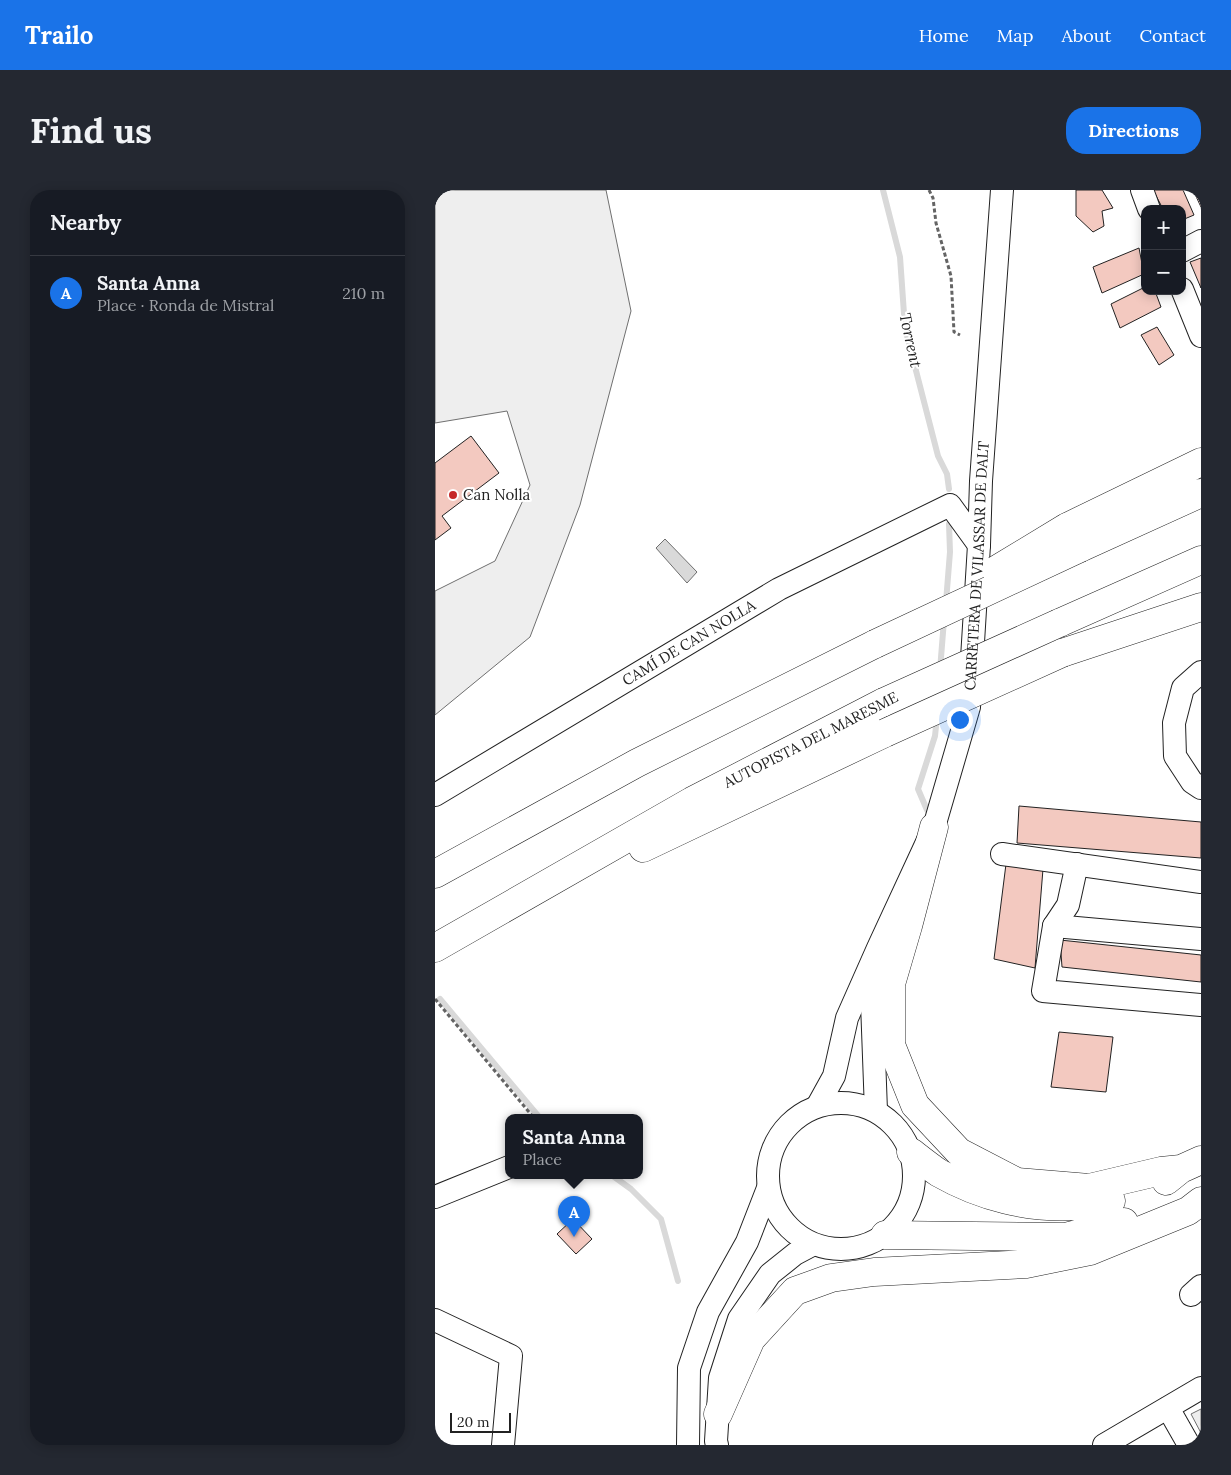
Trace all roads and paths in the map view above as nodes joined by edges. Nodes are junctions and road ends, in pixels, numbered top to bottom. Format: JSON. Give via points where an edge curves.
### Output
{"nodes":[{"id":1,"x":929,"y":190,"type":"edge"},
{"id":2,"x":1002,"y":190,"type":"edge"},
{"id":3,"x":1141,"y":190,"type":"edge"},
{"id":4,"x":1147,"y":205,"type":"edge"},
{"id":5,"x":1201,"y":240,"type":"edge"},
{"id":6,"x":1184,"y":250,"type":"edge"},
{"id":7,"x":1184,"y":295,"type":"edge"},
{"id":8,"x":960,"y":334,"type":"dead end"},
{"id":9,"x":1201,"y":336,"type":"edge"},
{"id":10,"x":1201,"y":462,"type":"edge"},
{"id":11,"x":981,"y":481,"type":"junction"},
{"id":12,"x":1201,"y":493,"type":"edge"},
{"id":13,"x":950,"y":506,"type":"junction"},
{"id":14,"x":1073,"y":537,"type":"junction"},
{"id":15,"x":979,"y":545,"type":"junction"},
{"id":16,"x":1201,"y":560,"type":"edge"},
{"id":17,"x":1201,"y":607,"type":"edge"},
{"id":18,"x":1201,"y":672,"type":"edge"},
{"id":19,"x":1201,"y":788,"type":"edge"},
{"id":20,"x":435,"y":795,"type":"edge"},
{"id":21,"x":934,"y":827,"type":"junction"},
{"id":22,"x":1002,"y":854,"type":"dead end"},
{"id":23,"x":1077,"y":864,"type":"junction"},
{"id":24,"x":435,"y":874,"type":"edge"},
{"id":25,"x":1201,"y":882,"type":"edge"},
{"id":26,"x":1054,"y":926,"type":"junction"},
{"id":27,"x":1201,"y":940,"type":"edge"},
{"id":28,"x":441,"y":944,"type":"edge"},
{"id":29,"x":877,"y":948,"type":"junction"},
{"id":30,"x":435,"y":999,"type":"edge"},
{"id":31,"x":1201,"y":1004,"type":"edge"},
{"id":32,"x":818,"y":1105,"type":"junction"},
{"id":33,"x":877,"y":1111,"type":"junction"},
{"id":34,"x":531,"y":1114,"type":"edge"},
{"id":35,"x":911,"y":1152,"type":"junction"},
{"id":36,"x":1191,"y":1164,"type":"edge"},
{"id":37,"x":505,"y":1169,"type":"edge"},
{"id":38,"x":768,"y":1188,"type":"junction"},
{"id":39,"x":435,"y":1197,"type":"edge"},
{"id":40,"x":1201,"y":1197,"type":"edge"},
{"id":41,"x":1201,"y":1201,"type":"edge"},
{"id":42,"x":885,"y":1235,"type":"junction"},
{"id":43,"x":812,"y":1245,"type":"junction"},
{"id":44,"x":435,"y":1320,"type":"edge"},
{"id":45,"x":689,"y":1368,"type":"junction"},
{"id":46,"x":1201,"y":1388,"type":"edge"},
{"id":47,"x":1168,"y":1408,"type":"junction"},
{"id":48,"x":717,"y":1414,"type":"junction"},
{"id":49,"x":503,"y":1445,"type":"edge"},
{"id":50,"x":675,"y":1445,"type":"edge"},
{"id":51,"x":688,"y":1445,"type":"edge"},
{"id":52,"x":717,"y":1445,"type":"edge"},
{"id":53,"x":1104,"y":1445,"type":"edge"},
{"id":54,"x":1189,"y":1445,"type":"edge"}],
"edges":[{"from":1,"to":8,"type":"path","via":[[951,276],[954,332]]},
{"from":2,"to":11,"type":"street","name":"CARRETERA DE VILASSAR DE DALT"},
{"from":3,"to":4,"type":"street"},
{"from":5,"to":6,"type":"street"},
{"from":7,"to":9,"type":"street"},
{"from":10,"to":14,"type":"highway"},
{"from":11,"to":13,"type":"street","name":"CAMÍ DE CAN NOLLA"},
{"from":11,"to":15,"type":"street","name":"CARRETERA DE VILASSAR DE DALT"},
{"from":12,"to":14,"type":"highway"},
{"from":13,"to":15,"type":"street"},
{"from":13,"to":20,"type":"street","name":"CAMÍ DE CAN NOLLA","via":[[779,589]]},
{"from":14,"to":24,"type":"highway","bridge":true,"via":[[875,644],[637,763]]},
{"from":15,"to":21,"type":"street","name":"CARRETERA DE VILASSAR DE DALT","via":[[969,707]]},
{"from":16,"to":28,"type":"highway","name":"AUTOPISTA DEL MARESME","bridge":true,"via":[[884,702],[692,801]]},
{"from":17,"to":28,"type":"highway","bridge":true,"via":[[1062,653],[885,733]]},
{"from":18,"to":19,"type":"street","via":[[1183,688],[1174,723],[1175,756],[1192,782]]},
{"from":21,"to":29,"type":"street","name":"CARRETERA DE VILASSAR DE DALT"},
{"from":21,"to":36,"type":"highway","via":[[891,984],[891,1045],[915,1105],[959,1152],[1017,1182],[1089,1188]]},
{"from":22,"to":23,"type":"street"},
{"from":23,"to":25,"type":"street"},
{"from":23,"to":26,"type":"street","via":[[1068,905]]},
{"from":26,"to":27,"type":"street"},
{"from":26,"to":31,"type":"street","via":[[1043,991]]},
{"from":29,"to":32,"type":"street","name":"CARRETERA DE VILASSAR DE DALT","via":[[847,1018],[834,1076]]},
{"from":29,"to":33,"type":"street","name":"CARRETERA DE VILASSAR DE DALT","via":[[872,1003]]},
{"from":30,"to":34,"type":"path"},
{"from":32,"to":33,"type":"street","via":[[845,1102]]},
{"from":32,"to":38,"type":"street","via":[[787,1124],[772,1147],[767,1172]]},
{"from":33,"to":35,"type":"street","via":[[898,1128]]},
{"from":35,"to":36,"type":"highway","via":[[939,1173],[981,1192],[1022,1204],[1063,1206],[1101,1204],[1161,1184]]},
{"from":35,"to":42,"type":"street","via":[[914,1187],[907,1210]]},
{"from":37,"to":39,"type":"street"},
{"from":38,"to":43,"type":"street","via":[[780,1217]]},
{"from":38,"to":45,"type":"street","via":[[747,1242],[708,1312]]},
{"from":40,"to":42,"type":"highway","via":[[1130,1221],[1065,1237]]},
{"from":41,"to":48,"type":"highway","via":[[1188,1211],[1090,1251],[1026,1264],[875,1272],[831,1278],[795,1291],[751,1339]]},
{"from":42,"to":43,"type":"street","via":[[855,1248]]},
{"from":43,"to":48,"type":"street","via":[[770,1274],[739,1319],[720,1378]]},
{"from":44,"to":49,"type":"street","via":[[511,1356]]},
{"from":45,"to":50,"type":"street"},
{"from":45,"to":51,"type":"street"},
{"from":46,"to":47,"type":"street"},
{"from":47,"to":53,"type":"street"},
{"from":47,"to":54,"type":"street"},
{"from":48,"to":52,"type":"street"}]}
